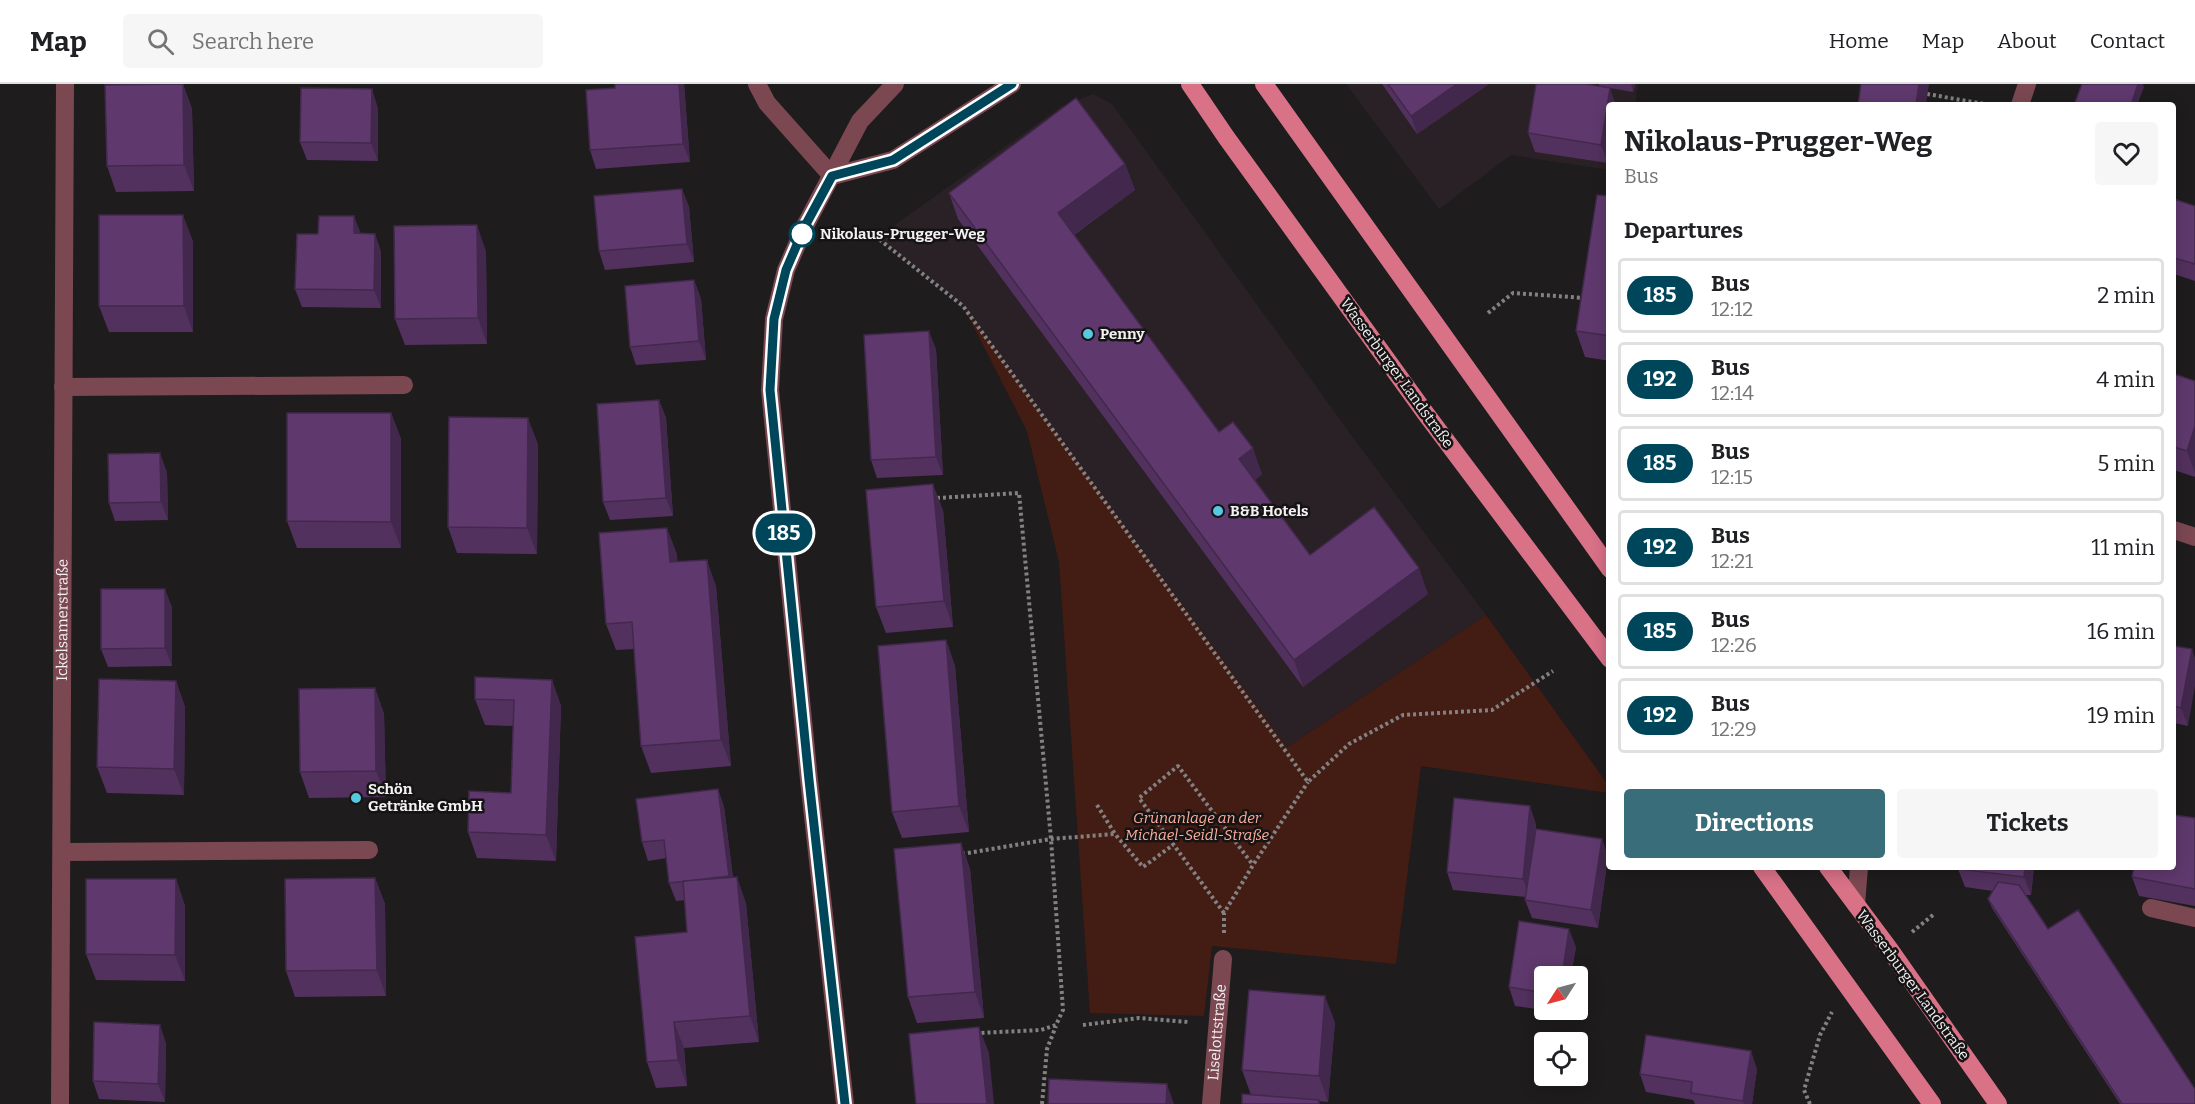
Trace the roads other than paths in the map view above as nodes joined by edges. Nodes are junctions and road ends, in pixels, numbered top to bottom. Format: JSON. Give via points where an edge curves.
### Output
{"nodes":[{"id":1,"x":65,"y":84,"type":"edge"},
{"id":2,"x":757,"y":84,"type":"edge"},
{"id":3,"x":895,"y":84,"type":"edge"},
{"id":4,"x":1012,"y":84,"type":"edge"},
{"id":5,"x":1190,"y":84,"type":"edge"},
{"id":6,"x":1264,"y":84,"type":"edge"},
{"id":7,"x":2027,"y":84,"type":"edge"},
{"id":8,"x":2021,"y":102,"type":"edge"},
{"id":9,"x":832,"y":176,"type":"junction"},
{"id":10,"x":404,"y":385,"type":"dead end"},
{"id":11,"x":63,"y":387,"type":"junction"},
{"id":12,"x":2176,"y":531,"type":"edge"},
{"id":13,"x":2195,"y":537,"type":"edge"},
{"id":14,"x":1606,"y":563,"type":"edge"},
{"id":15,"x":1606,"y":654,"type":"edge"},
{"id":16,"x":369,"y":850,"type":"dead end"},
{"id":17,"x":63,"y":852,"type":"junction"},
{"id":18,"x":1764,"y":870,"type":"edge"},
{"id":19,"x":1830,"y":870,"type":"edge"},
{"id":20,"x":1859,"y":870,"type":"edge"},
{"id":21,"x":1856,"y":905,"type":"junction"},
{"id":22,"x":2151,"y":908,"type":"dead end"},
{"id":23,"x":2195,"y":918,"type":"edge"},
{"id":24,"x":1223,"y":959,"type":"road end"},
{"id":25,"x":60,"y":1104,"type":"edge"},
{"id":26,"x":845,"y":1104,"type":"edge"},
{"id":27,"x":1211,"y":1104,"type":"edge"},
{"id":28,"x":1932,"y":1104,"type":"edge"},
{"id":29,"x":1998,"y":1104,"type":"edge"}],
"edges":[{"from":1,"to":11,"type":"street","name":"Ickelsamerstraße"},
{"from":2,"to":9,"type":"street","via":[[767,103]]},
{"from":3,"to":9,"type":"street","via":[[860,121]]},
{"from":4,"to":9,"type":"street","via":[[893,160]]},
{"from":5,"to":15,"type":"main road","name":"Wasserburger Landstraße","via":[[1419,404]]},
{"from":6,"to":14,"type":"main road"},
{"from":7,"to":8,"type":"street"},
{"from":9,"to":26,"type":"street","via":[[786,270],[774,319],[770,390]]},
{"from":10,"to":11,"type":"street"},
{"from":11,"to":17,"type":"street","name":"Ickelsamerstraße"},
{"from":12,"to":13,"type":"street"},
{"from":16,"to":17,"type":"street"},
{"from":17,"to":25,"type":"street","name":"Ickelsamerstraße"},
{"from":18,"to":28,"type":"main road"},
{"from":19,"to":21,"type":"main road","name":"Wasserburger Landstraße"},
{"from":20,"to":21,"type":"street"},
{"from":21,"to":29,"type":"main road","name":"Wasserburger Landstraße"},
{"from":22,"to":23,"type":"street"},
{"from":24,"to":27,"type":"street","name":"Liselottstraße"}]}
